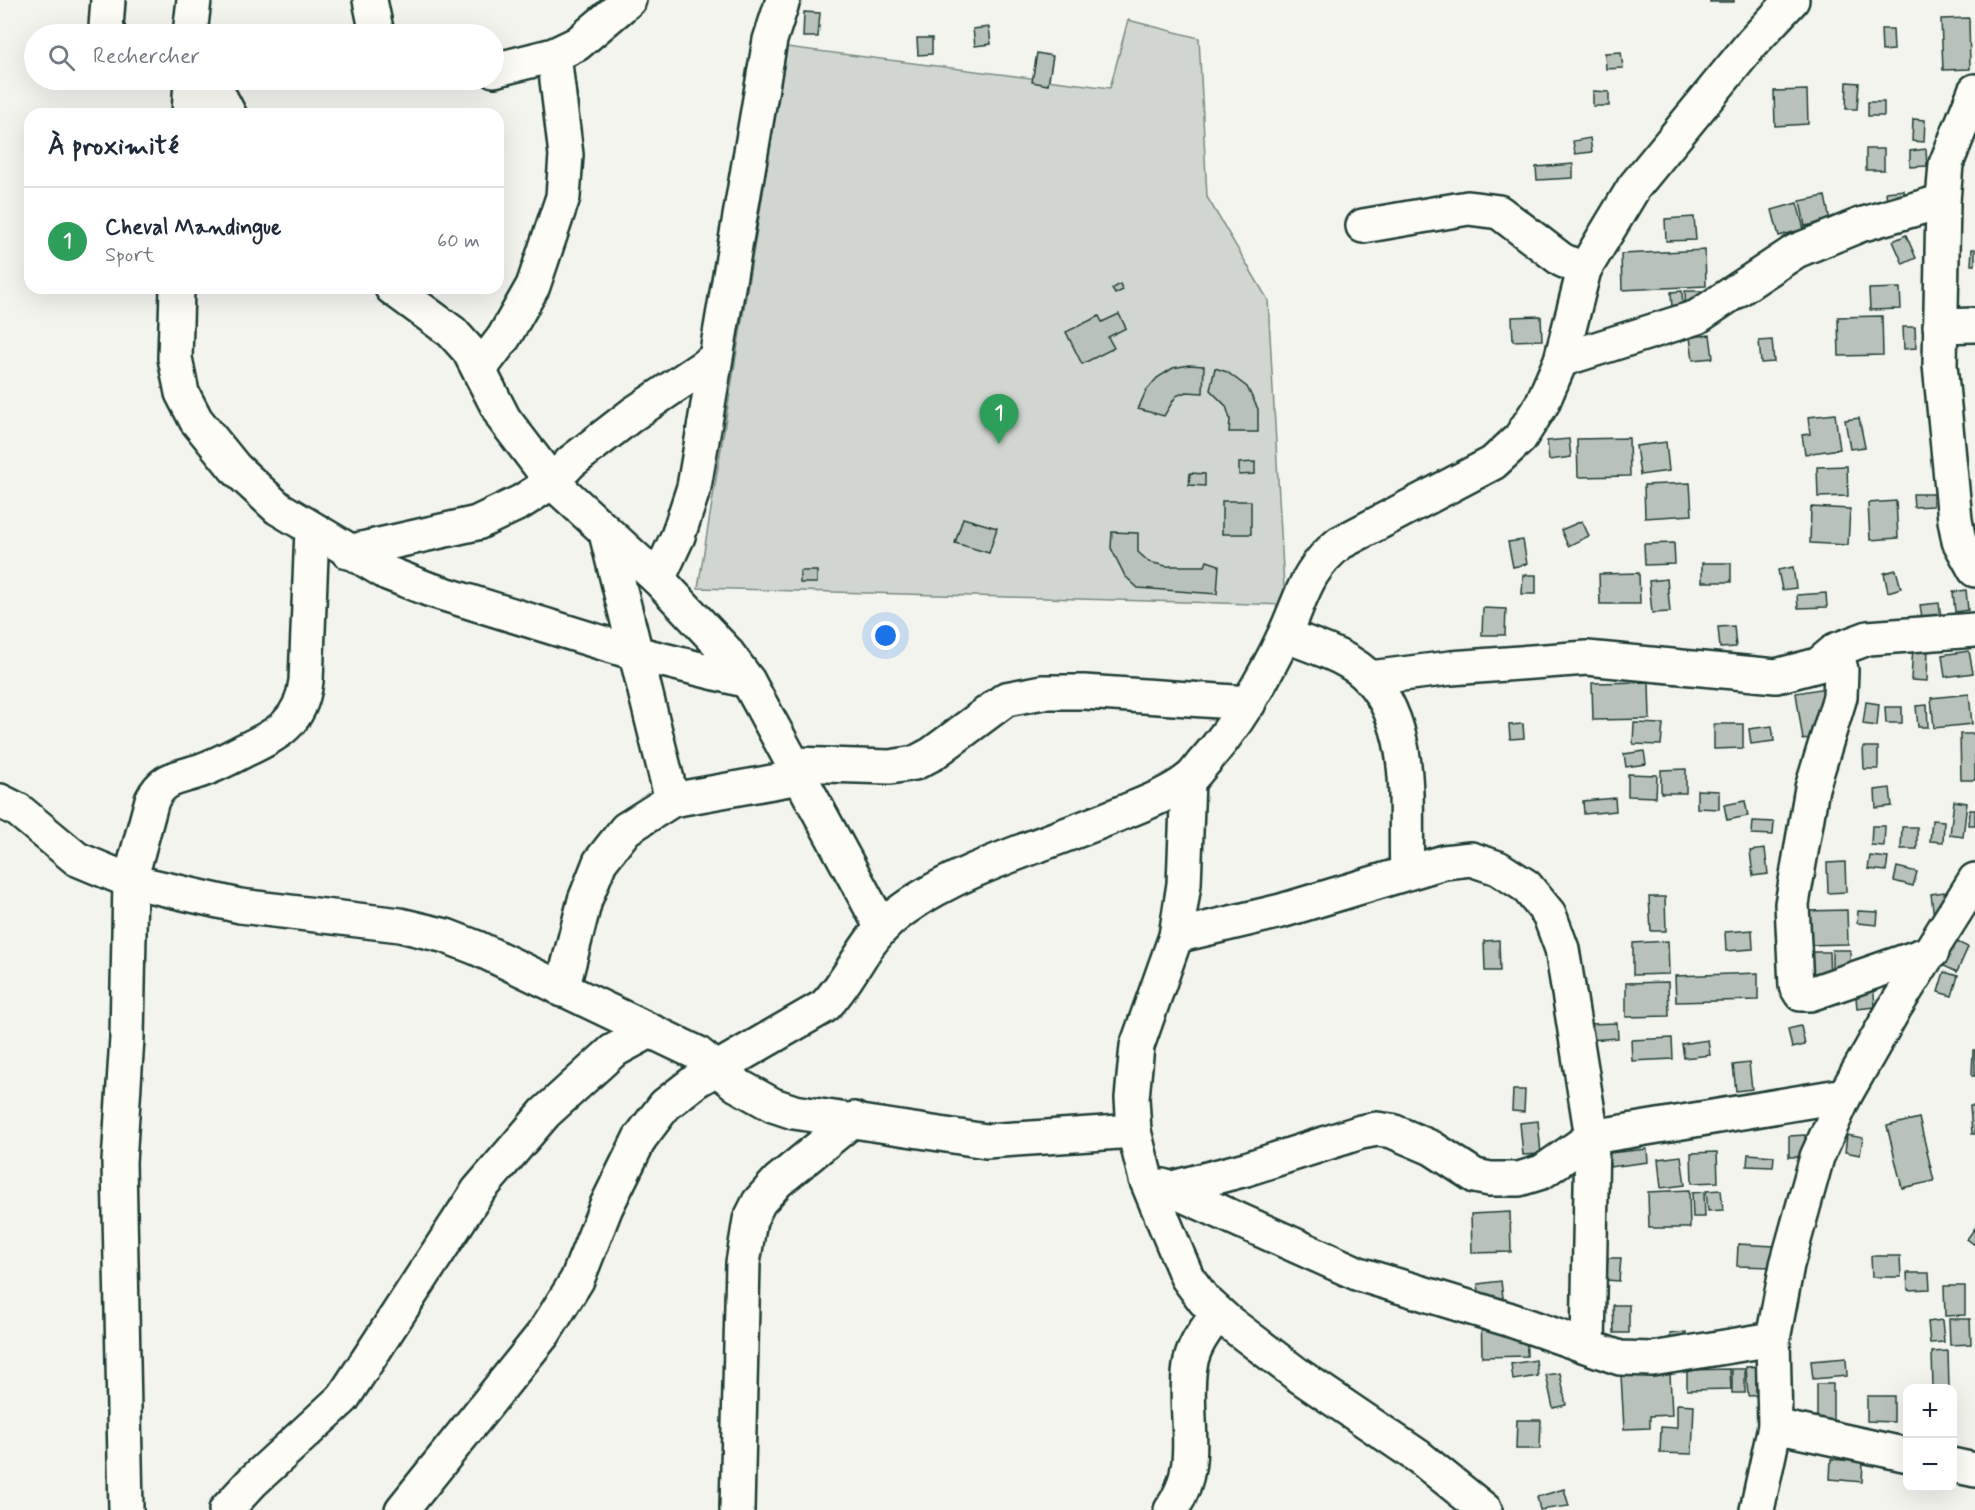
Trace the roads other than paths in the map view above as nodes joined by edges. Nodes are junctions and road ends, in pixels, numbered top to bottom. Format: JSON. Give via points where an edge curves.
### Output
{"nodes":[{"id":1,"x":108,"y":0,"type":"edge"},
{"id":2,"x":194,"y":0,"type":"edge"},
{"id":3,"x":370,"y":0,"type":"edge"},
{"id":4,"x":629,"y":0,"type":"edge"},
{"id":5,"x":783,"y":0,"type":"edge"},
{"id":6,"x":1792,"y":0,"type":"edge"},
{"id":7,"x":106,"y":24,"type":"edge"},
{"id":8,"x":191,"y":24,"type":"edge"},
{"id":9,"x":375,"y":24,"type":"edge"},
{"id":10,"x":554,"y":55,"type":"junction"},
{"id":11,"x":504,"y":68,"type":"edge"},
{"id":12,"x":190,"y":90,"type":"edge"},
{"id":13,"x":216,"y":90,"type":"edge"},
{"id":14,"x":1975,"y":91,"type":"edge"},
{"id":15,"x":189,"y":108,"type":"edge"},
{"id":16,"x":226,"y":108,"type":"edge"},
{"id":17,"x":1943,"y":201,"type":"junction"},
{"id":18,"x":1363,"y":226,"type":"dead end"},
{"id":19,"x":1584,"y":270,"type":"junction"},
{"id":20,"x":177,"y":294,"type":"edge"},
{"id":21,"x":400,"y":294,"type":"edge"},
{"id":22,"x":1975,"y":325,"type":"edge"},
{"id":23,"x":1940,"y":326,"type":"junction"},
{"id":24,"x":715,"y":359,"type":"junction"},
{"id":25,"x":1561,"y":360,"type":"junction"},
{"id":26,"x":479,"y":370,"type":"junction"},
{"id":27,"x":552,"y":482,"type":"junction"},
{"id":28,"x":312,"y":530,"type":"junction"},
{"id":29,"x":606,"y":533,"type":"junction"},
{"id":30,"x":348,"y":552,"type":"junction"},
{"id":31,"x":1975,"y":570,"type":"edge"},
{"id":32,"x":658,"y":579,"type":"junction"},
{"id":33,"x":1975,"y":630,"type":"edge"},
{"id":34,"x":1285,"y":635,"type":"junction"},
{"id":35,"x":1836,"y":650,"type":"junction"},
{"id":36,"x":635,"y":652,"type":"junction"},
{"id":37,"x":1370,"y":678,"type":"junction"},
{"id":38,"x":748,"y":681,"type":"junction"},
{"id":39,"x":1249,"y":703,"type":"junction"},
{"id":40,"x":797,"y":771,"type":"junction"},
{"id":41,"x":1188,"y":780,"type":"junction"},
{"id":42,"x":0,"y":801,"type":"edge"},
{"id":43,"x":672,"y":801,"type":"junction"},
{"id":44,"x":1407,"y":873,"type":"junction"},
{"id":45,"x":1975,"y":880,"type":"edge"},
{"id":46,"x":130,"y":881,"type":"junction"},
{"id":47,"x":881,"y":926,"type":"junction"},
{"id":48,"x":1176,"y":936,"type":"junction"},
{"id":49,"x":1932,"y":952,"type":"junction"},
{"id":50,"x":562,"y":990,"type":"junction"},
{"id":51,"x":650,"y":1031,"type":"junction"},
{"id":52,"x":717,"y":1070,"type":"junction"},
{"id":53,"x":1845,"y":1095,"type":"junction"},
{"id":54,"x":854,"y":1119,"type":"junction"},
{"id":55,"x":1134,"y":1131,"type":"junction"},
{"id":56,"x":1593,"y":1137,"type":"junction"},
{"id":57,"x":1157,"y":1184,"type":"junction"},
{"id":58,"x":1218,"y":1313,"type":"junction"},
{"id":59,"x":1773,"y":1339,"type":"junction"},
{"id":60,"x":1588,"y":1346,"type":"junction"},
{"id":61,"x":1775,"y":1426,"type":"junction"},
{"id":62,"x":1903,"y":1454,"type":"edge"},
{"id":63,"x":1957,"y":1466,"type":"edge"},
{"id":64,"x":1975,"y":1470,"type":"edge"},
{"id":65,"x":126,"y":1510,"type":"edge"},
{"id":66,"x":226,"y":1510,"type":"edge"},
{"id":67,"x":402,"y":1510,"type":"edge"},
{"id":68,"x":737,"y":1510,"type":"edge"},
{"id":69,"x":1171,"y":1510,"type":"edge"},
{"id":70,"x":1485,"y":1510,"type":"edge"},
{"id":71,"x":1757,"y":1510,"type":"edge"}],
"edges":[{"from":1,"to":7,"type":"street"},
{"from":2,"to":8,"type":"street"},
{"from":3,"to":9,"type":"street"},
{"from":4,"to":10,"type":"street","via":[[577,44]]},
{"from":5,"to":24,"type":"street","via":[[770,40]]},
{"from":6,"to":19,"type":"street","via":[[1634,187]]},
{"from":10,"to":11,"type":"street"},
{"from":10,"to":26,"type":"street","via":[[566,155],[563,198],[533,286],[504,338]]},
{"from":12,"to":15,"type":"street"},
{"from":13,"to":16,"type":"street"},
{"from":14,"to":17,"type":"street","via":[[1946,165]]},
{"from":17,"to":23,"type":"street"},
{"from":17,"to":25,"type":"street","via":[[1860,225],[1797,251],[1697,317]]},
{"from":18,"to":19,"type":"street","via":[[1468,208],[1498,212],[1562,260]]},
{"from":19,"to":25,"type":"street"},
{"from":20,"to":28,"type":"street","via":[[175,358],[182,393],[196,420],[244,476],[278,508]]},
{"from":21,"to":26,"type":"street","via":[[452,332]]},
{"from":22,"to":23,"type":"street"},
{"from":23,"to":31,"type":"street","via":[[1940,366],[1955,520],[1959,541]]},
{"from":24,"to":27,"type":"street","via":[[606,435]]},
{"from":24,"to":32,"type":"street","via":[[694,487]]},
{"from":25,"to":34,"type":"street","via":[[1542,404],[1520,438],[1493,463],[1340,543],[1324,556],[1309,576]]},
{"from":26,"to":27,"type":"street","via":[[504,419]]},
{"from":27,"to":29,"type":"street"},
{"from":27,"to":30,"type":"street","via":[[477,524]]},
{"from":28,"to":30,"type":"street"},
{"from":28,"to":46,"type":"street","via":[[306,681],[297,712],[275,736],[158,787]]},
{"from":29,"to":32,"type":"street"},
{"from":29,"to":36,"type":"street"},
{"from":30,"to":36,"type":"street","via":[[428,590]]},
{"from":32,"to":38,"type":"street","via":[[725,650]]},
{"from":33,"to":35,"type":"street","via":[[1868,638]]},
{"from":34,"to":37,"type":"street","via":[[1350,663]]},
{"from":34,"to":39,"type":"street"},
{"from":35,"to":37,"type":"street","via":[[1818,665],[1776,676],[1587,658]]},
{"from":35,"to":49,"type":"street","via":[[1841,670],[1840,697],[1812,788],[1792,904],[1796,986],[1801,994],[1810,994]]},
{"from":36,"to":38,"type":"street"},
{"from":36,"to":43,"type":"street"},
{"from":37,"to":44,"type":"street","via":[[1396,727],[1402,753]]},
{"from":38,"to":40,"type":"street"},
{"from":39,"to":40,"type":"street","via":[[1042,692],[1006,699],[915,763]]},
{"from":39,"to":41,"type":"street"},
{"from":40,"to":43,"type":"street"},
{"from":40,"to":47,"type":"street"},
{"from":41,"to":47,"type":"street","via":[[1136,807],[941,886]]},
{"from":41,"to":48,"type":"street","via":[[1184,884]]},
{"from":42,"to":46,"type":"street","via":[[18,810],[77,859]]},
{"from":43,"to":50,"type":"street","via":[[626,829],[600,862],[585,900]]},
{"from":44,"to":48,"type":"street","via":[[1281,911]]},
{"from":44,"to":56,"type":"street","via":[[1471,859],[1498,868],[1526,886],[1549,914],[1562,949]]},
{"from":45,"to":49,"type":"street"},
{"from":46,"to":50,"type":"street","via":[[240,906],[400,925],[446,936]]},
{"from":46,"to":65,"type":"street","via":[[127,1038],[119,1162]]},
{"from":47,"to":52,"type":"street","via":[[825,1006]]},
{"from":48,"to":55,"type":"street","via":[[1137,1046],[1132,1098]]},
{"from":49,"to":53,"type":"street"},
{"from":50,"to":51,"type":"street"},
{"from":51,"to":52,"type":"street","via":[[697,1053]]},
{"from":51,"to":66,"type":"street","via":[[613,1051],[545,1113],[478,1191],[343,1398]]},
{"from":52,"to":54,"type":"street","via":[[773,1105],[794,1112]]},
{"from":52,"to":67,"type":"street","via":[[665,1105],[640,1138],[606,1207],[577,1280],[544,1333]]},
{"from":53,"to":56,"type":"street"},
{"from":53,"to":59,"type":"street","via":[[1817,1157],[1787,1265]]},
{"from":54,"to":55,"type":"street","via":[[986,1141]]},
{"from":54,"to":68,"type":"street","via":[[778,1181],[759,1202],[750,1220],[743,1263]]},
{"from":55,"to":57,"type":"street"},
{"from":56,"to":57,"type":"street","via":[[1542,1172],[1519,1179],[1475,1176],[1432,1148],[1392,1131],[1377,1129],[1246,1169]]},
{"from":56,"to":60,"type":"street"},
{"from":57,"to":58,"type":"street","via":[[1187,1277]]},
{"from":57,"to":60,"type":"street","via":[[1359,1274]]},
{"from":58,"to":69,"type":"street","via":[[1196,1345],[1190,1366],[1190,1468],[1183,1494]]},
{"from":58,"to":70,"type":"street","via":[[1298,1375],[1419,1457]]},
{"from":59,"to":60,"type":"street","via":[[1652,1359],[1620,1358]]},
{"from":59,"to":61,"type":"street"},
{"from":61,"to":62,"type":"street"},
{"from":61,"to":71,"type":"street"},
{"from":63,"to":64,"type":"street"}]}
